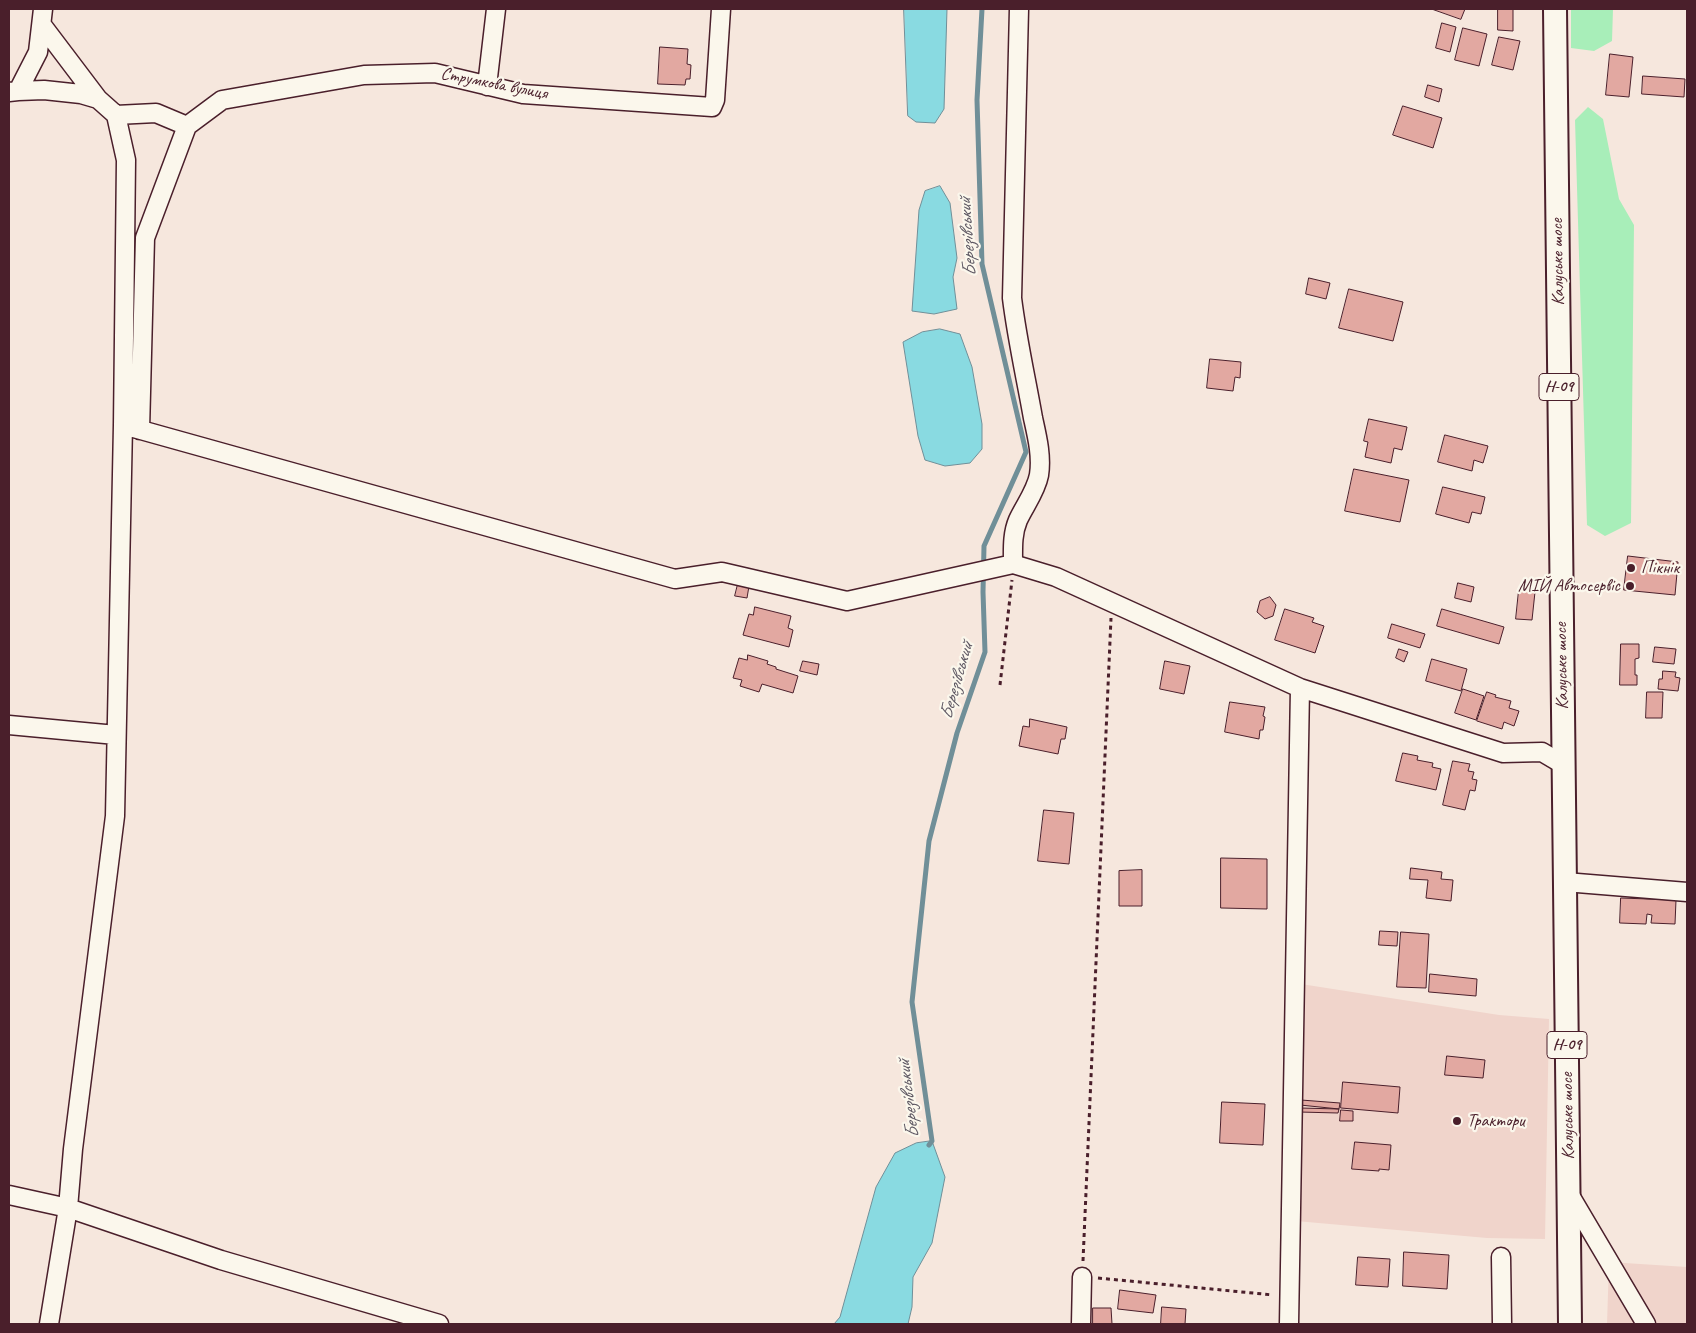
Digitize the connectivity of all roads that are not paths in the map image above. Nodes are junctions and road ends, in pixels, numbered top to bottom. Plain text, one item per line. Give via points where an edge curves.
1 (496, 9) edge
2 (721, 9) edge
3 (1019, 9) edge
4 (1555, 9) edge
5 (42, 17) edge
6 (487, 86) junction
7 (13, 91) edge
8 (98, 99) junction
9 (116, 115) junction
10 (187, 126) junction
11 (123, 425) junction
12 (140, 430) junction
13 (1013, 564) junction
14 (1300, 688) junction
15 (9, 725) edge
16 (116, 735) junction
17 (1564, 766) junction
18 (1565, 882) junction
19 (1687, 892) edge
20 (1568, 1192) junction
21 (9, 1195) edge
22 (68, 1208) junction
23 (1501, 1256) dead end
24 (1082, 1277) road end
25 (49, 1324) edge
26 (439, 1324) edge
27 (1081, 1324) edge
28 (1289, 1324) edge
29 (1502, 1324) edge
30 (1570, 1324) edge
31 (1646, 1324) edge

1 - 6 street
2 - 6 street, Струмкова вулиця via 712,107 522,94
3 - 13 street via 1012,298 1039,451 1039,475 1018,521 1013,539
4 - 17 main road, Калуське шосе / Н-09
5 - 7 street via 38,52
5 - 8 street
6 - 10 street, Струмкова вулиця via 435,73 364,75 222,100
7 - 8 street via 44,90
8 - 9 street
9 - 10 street via 156,114
9 - 11 street via 126,160
10 - 12 street via 145,238
11 - 12 street
11 - 16 street
12 - 13 street via 675,579 722,572 847,601
13 - 14 street via 1056,578
14 - 17 street via 1503,754 1542,752
14 - 28 street
15 - 16 street
16 - 22 street via 115,816
17 - 18 main road, Калуське шосе / Н-09
18 - 19 street
18 - 20 main road, Калуське шосе / Н-09
20 - 30 main road, Калуське шосе / Н-09
20 - 31 street
21 - 22 street
22 - 25 street
22 - 26 street via 221,1260
23 - 29 street
24 - 27 street

